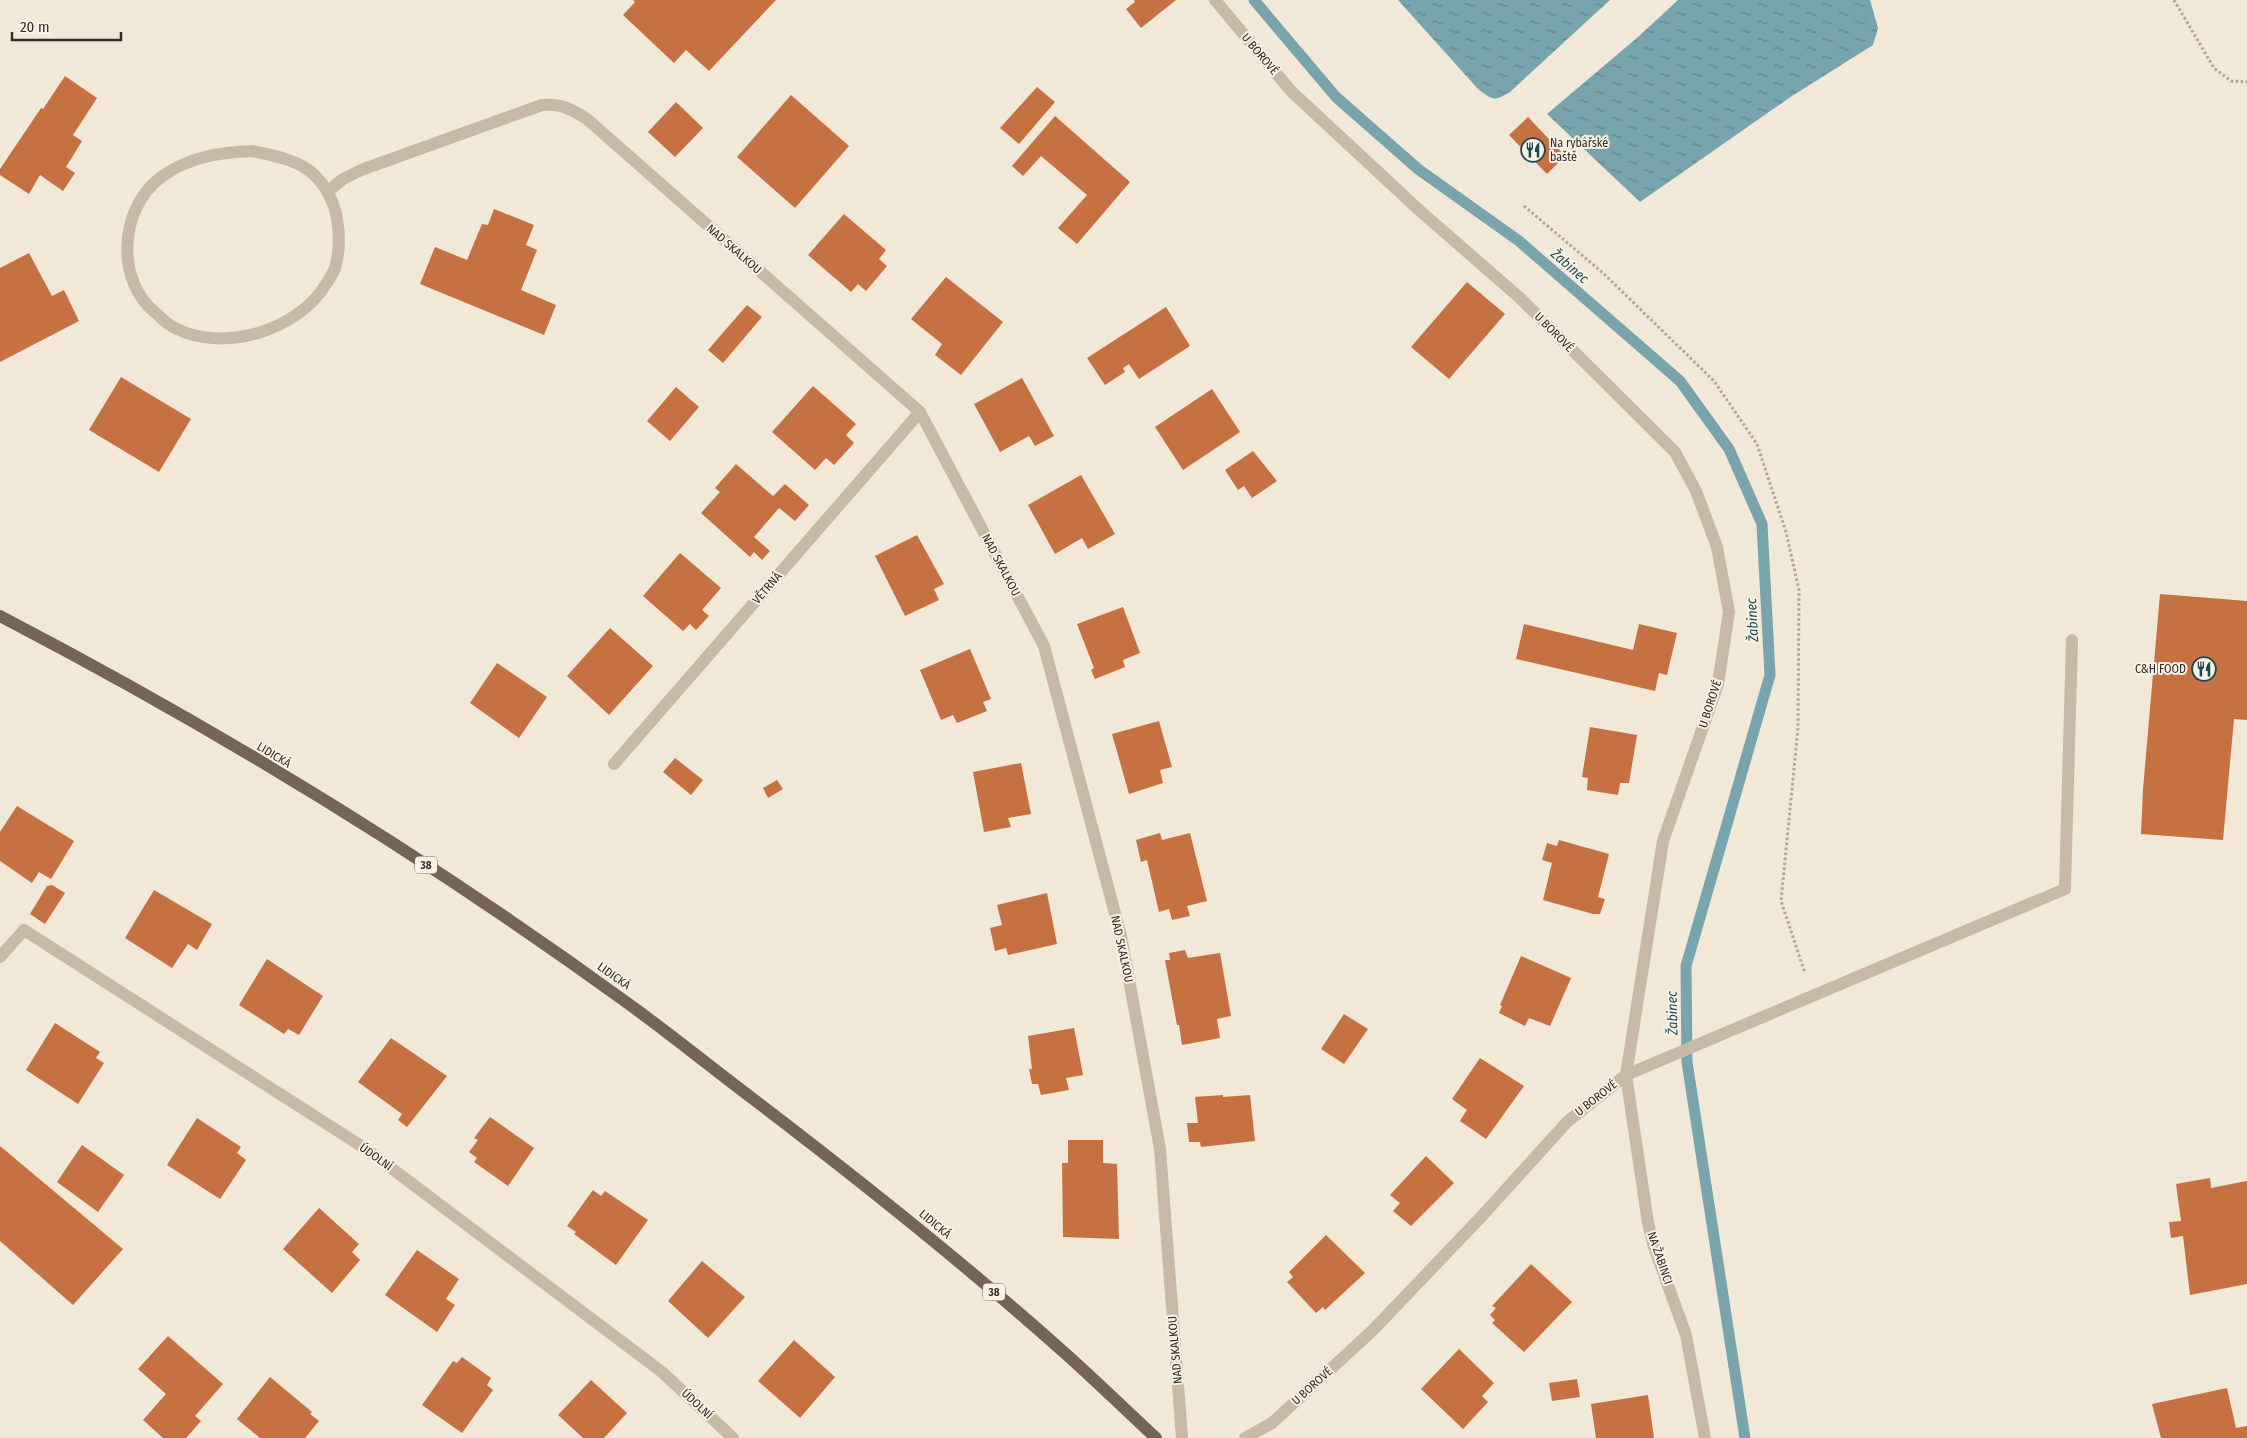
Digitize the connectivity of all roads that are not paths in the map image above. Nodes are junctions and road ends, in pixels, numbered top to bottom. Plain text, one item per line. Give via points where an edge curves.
1 (1215, 0) edge
2 (327, 192) junction
3 (920, 412) junction
4 (0, 616) edge
5 (2072, 640) dead end
6 (614, 764) dead end
7 (0, 957) edge
8 (1626, 1075) junction
9 (733, 1438) edge
10 (1156, 1438) edge
11 (1182, 1438) edge
12 (1245, 1438) edge
13 (1705, 1438) edge

1 - 8 street, U BOROVÉ via 1291,91 1520,298 1675,452 1696,492 1717,547 1730,612 1718,684 1663,841
2 - 2 street via 336,209 340,239 335,270 319,296 295,316 266,331 203,338 174,328 150,309 134,285 127,256 129,228 140,201 159,178 184,164 222,152 253,151 303,167 323,183
2 - 3 street, NAD SKALKOU via 361,170 542,104 571,108
3 - 6 street, VĚTRNÁ
3 - 11 street, NAD SKALKOU via 1044,646 1121,936 1160,1149
4 - 10 main road, LIDICKÁ / 38 via 91,663 293,782 440,873 627,1002 918,1227 1068,1355
5 - 8 street via 2065,889
7 - 9 street, ÚDOLNÍ via 24,930 366,1150 662,1372
8 - 12 street, U BOROVÉ via 1567,1122 1373,1330 1272,1423
8 - 13 street, NA ŽABINCI via 1648,1223 1686,1335

